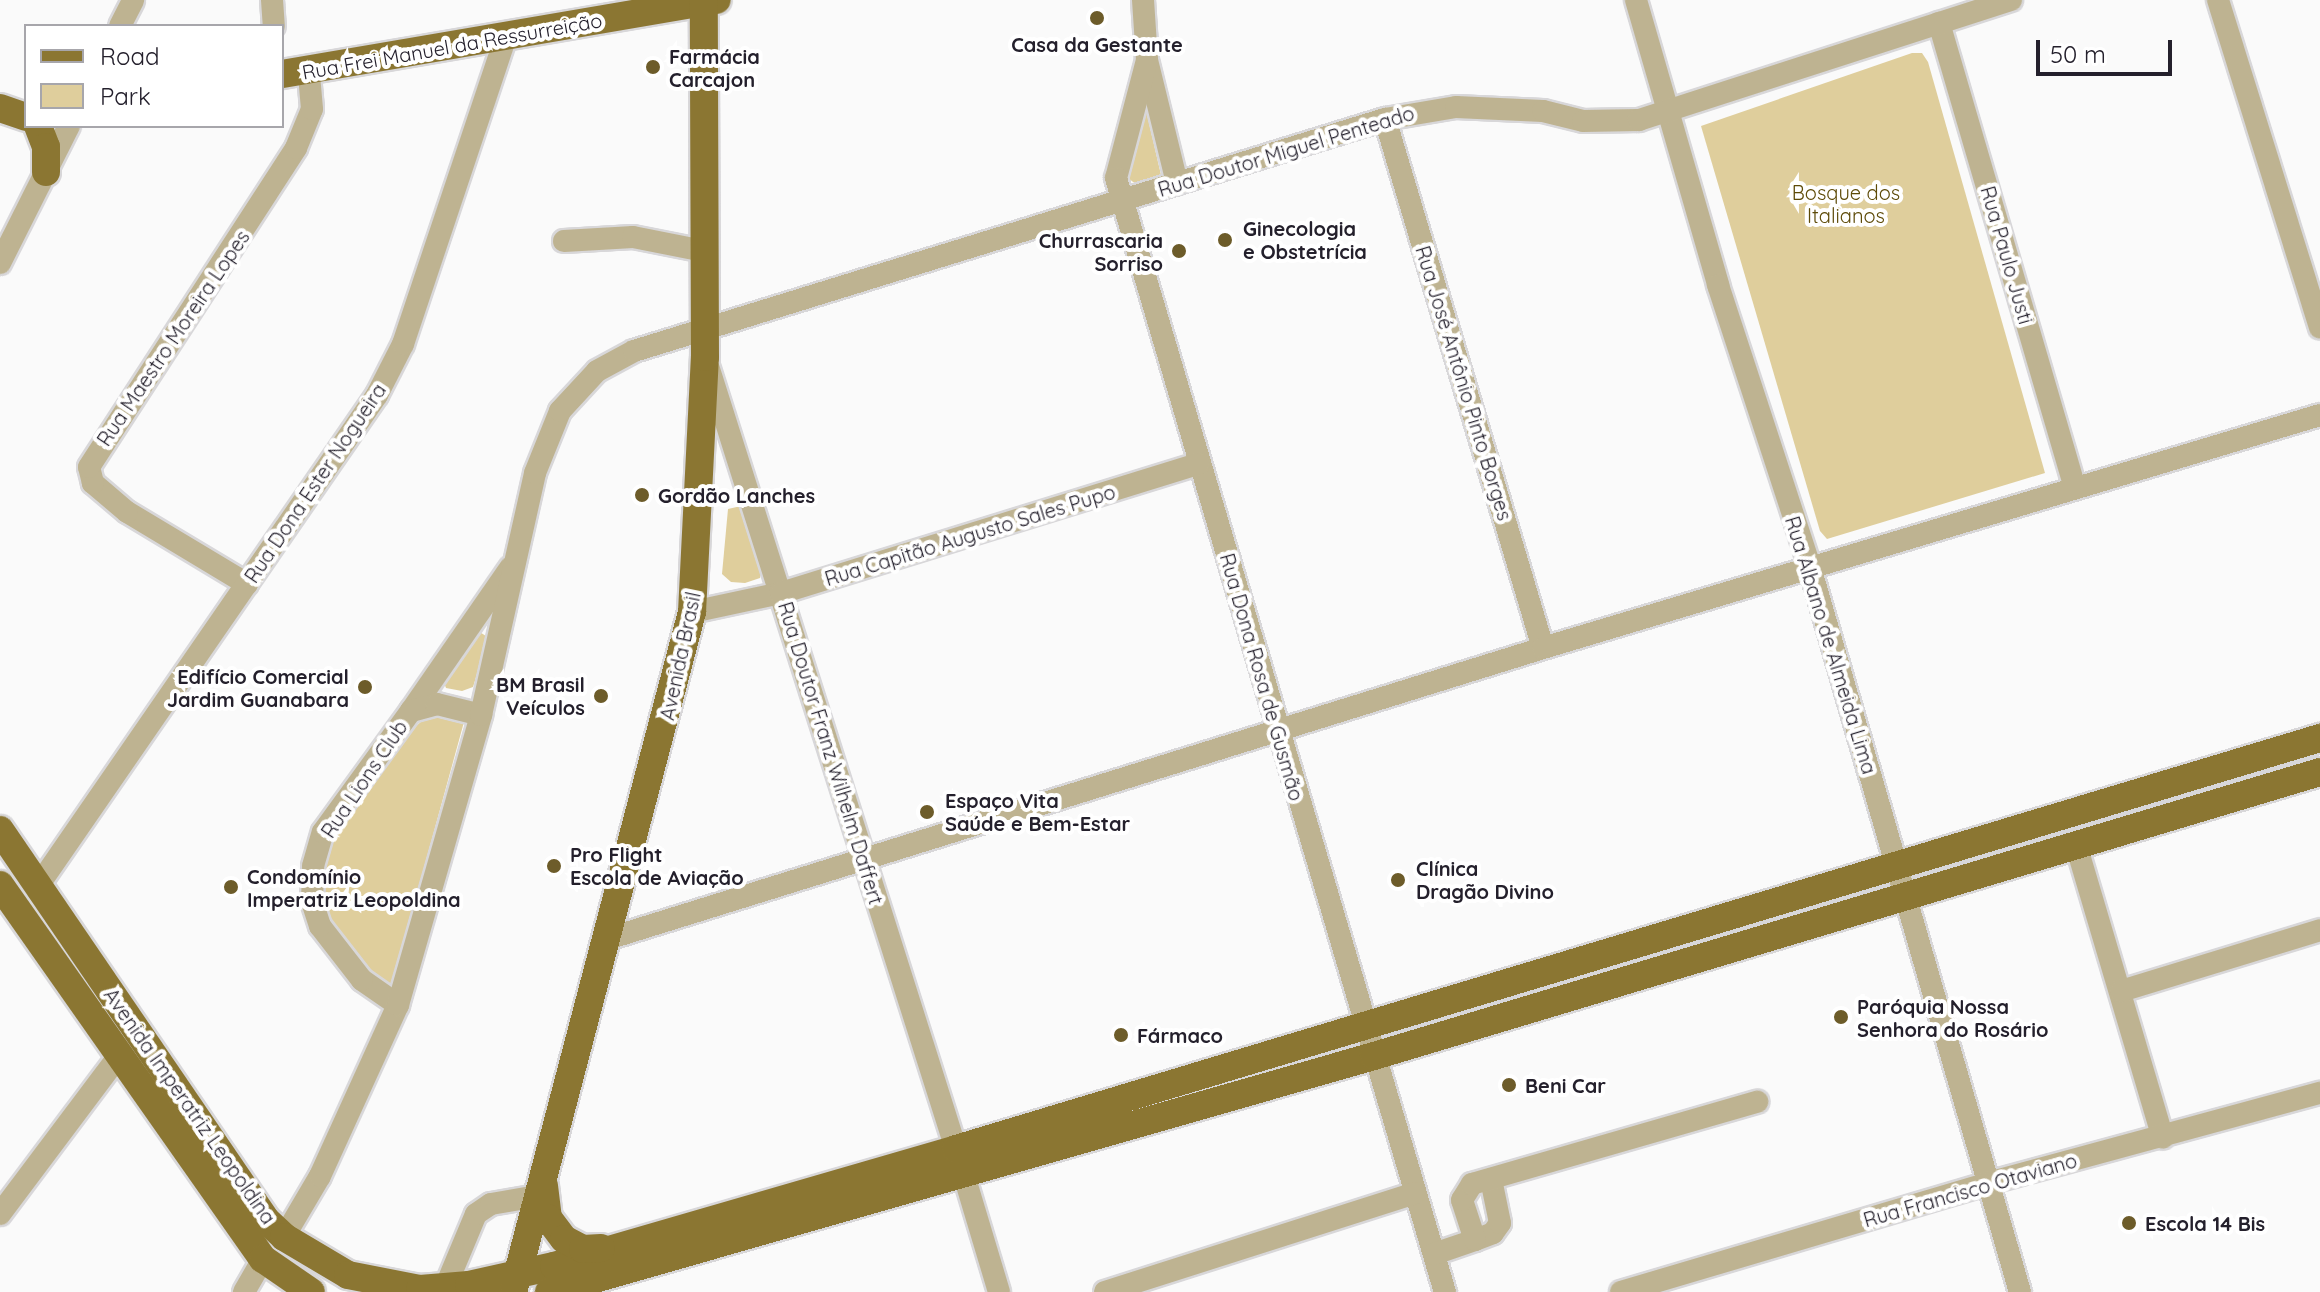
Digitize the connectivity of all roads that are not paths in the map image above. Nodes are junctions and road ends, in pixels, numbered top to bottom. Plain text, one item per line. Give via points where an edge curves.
1 (133, 0) edge
2 (272, 0) edge
3 (1143, 0) edge
4 (1636, 0) edge
5 (2011, 0) edge
6 (2218, 0) edge
7 (708, 1) edge
8 (1939, 23) junction
9 (121, 24) edge
10 (274, 24) edge
11 (506, 37) junction
12 (1147, 60) junction
13 (296, 72) edge
14 (24, 104) edge
15 (0, 107) edge
16 (1669, 113) junction
17 (24, 116) edge
18 (1385, 119) junction
19 (39, 128) edge
20 (68, 128) edge
21 (46, 172) junction
22 (1177, 183) junction
23 (1122, 201) junction
24 (564, 241) dead end
25 (704, 251) junction
26 (0, 263) edge
27 (2320, 328) edge
28 (704, 343) junction
29 (2320, 415) edge
30 (1199, 464) junction
31 (2075, 487) junction
32 (517, 557) junction
33 (1810, 567) junction
34 (247, 584) junction
35 (781, 593) junction
36 (692, 612) junction
37 (1543, 648) junction
38 (411, 711) junction
39 (481, 715) junction
40 (1278, 732) junction
41 (2320, 738) edge
42 (2320, 772) edge
43 (0, 830) edge
44 (2077, 848) junction
45 (862, 858) junction
46 (1895, 866) junction
47 (0, 885) edge
48 (38, 886) junction
49 (1906, 899) junction
50 (2320, 930) edge
51 (604, 940) junction
52 (2121, 991) junction
53 (398, 1005) junction
54 (1365, 1026) junction
55 (120, 1054) junction
56 (1374, 1056) junction
57 (2320, 1093) edge
58 (1757, 1102) dead end
59 (2163, 1138) junction
60 (960, 1161) junction
61 (545, 1167) junction
62 (1491, 1179) junction
63 (1988, 1183) junction
64 (1415, 1193) junction
65 (538, 1196) junction
66 (0, 1214) edge
67 (284, 1237) junction
68 (1475, 1240) junction
69 (614, 1248) junction
70 (1434, 1254) junction
71 (274, 1274) edge
72 (516, 1283) edge
73 (445, 1288) junction
74 (244, 1292) edge
75 (311, 1292) edge
76 (549, 1292) edge
77 (999, 1292) edge
78 (1105, 1292) edge
79 (1445, 1292) edge
80 (1621, 1292) edge
81 (2020, 1292) edge

1 - 9 street
2 - 10 street
3 - 12 street, Rua Dona Rosa de Gusmão
4 - 16 street, Rua Albano de Almeida Lima
5 - 8 street, Rua Doutor Miguel Penteado
6 - 27 street
7 - 11 main road, Rua Frei Manuel da Ressurreição
7 - 25 main road, Avenida Brasil
8 - 16 street, Rua Doutor Miguel Penteado
8 - 31 street, Rua Paulo Justi
11 - 13 main road, Rua Frei Manuel da Ressurreição
11 - 34 street, Rua Dona Ester Nogueira via 403,344 377,395
12 - 22 street, Rua Dona Rosa de Gusmão
12 - 23 street, Rua Dona Rosa de Gusmão via 1118,156
13 - 34 street, Rua Maestro Moreira Lopes via 312,109 296,148 89,467 93,483 127,512
14 - 15 main road
15 - 17 main road
16 - 18 street, Rua Doutor Miguel Penteado via 1608,122 1543,111 1456,107
16 - 33 street, Rua Albano de Almeida Lima via 1718,285
18 - 22 street, Rua Doutor Miguel Penteado
18 - 37 street, Rua José Antônio Pinto Borges
19 - 21 main road via 46,147
20 - 21 street
21 - 26 street
22 - 23 street, Rua Doutor Miguel Penteado
23 - 28 street, Rua Doutor Miguel Penteado
23 - 30 street, Rua Dona Rosa de Gusmão
24 - 25 street via 633,237
25 - 28 main road, Avenida Brasil
28 - 32 street, Rua Lions Club via 634,351 597,371 576,391 546,438
28 - 35 street, Rua Doutor Franz Wilhelm Daffert
28 - 36 main road, Avenida Brasil
29 - 31 street
30 - 35 street, Rua Capitão Augusto Sales Pupo
30 - 40 street, Rua Dona Rosa de Gusmão
31 - 33 street
32 - 38 street, Rua Lions Club
32 - 39 street, Rua Lions Club
33 - 37 street
33 - 46 street, Rua Albano de Almeida Lima
34 - 48 street, Rua Dona Ester Nogueira
35 - 36 street, Rua Capitão Augusto Sales Pupo
35 - 45 street, Rua Doutor Franz Wilhelm Daffert
36 - 51 main road, Avenida Brasil
37 - 40 street
38 - 39 street, Rua Lions Club via 437,704
38 - 53 street, Rua Lions Club via 323,832 313,866 312,901 320,926 362,980
39 - 53 street, Rua Lions Club
40 - 45 street
40 - 54 street, Rua Dona Rosa de Gusmão
41 - 46 main road
42 - 44 main road
43 - 48 main road, Avenida Imperatriz Leopoldina
44 - 49 main road
44 - 52 street
45 - 51 street
45 - 60 street, Rua Doutor Franz Wilhelm Daffert
46 - 49 street, Rua Albano de Almeida Lima
46 - 54 main road
47 - 55 main road, Avenida Imperatriz Leopoldina
48 - 67 main road, Avenida Imperatriz Leopoldina via 253,1202
49 - 56 main road
49 - 63 street, Rua Albano de Almeida Lima
50 - 52 street
51 - 61 main road, Avenida Brasil
52 - 59 street
53 - 67 street, Rua Lions Club via 320,1176
54 - 56 street, Rua Dona Rosa de Gusmão
54 - 60 main road
55 - 66 street
55 - 71 main road, Avenida Imperatriz Leopoldina
56 - 60 main road
56 - 64 street, Rua Dona Rosa de Gusmão
57 - 59 street, Rua Francisco Otaviano
58 - 62 street
59 - 63 street, Rua Francisco Otaviano
60 - 69 main road, Avenida Imperatriz Leopoldina
60 - 76 main road
60 - 77 street, Rua Doutor Franz Wilhelm Daffert
61 - 65 main road, Avenida Brasil
61 - 69 main road via 544,1203 564,1239 583,1249
62 - 68 street via 1500,1223 1493,1233
62 - 68 street via 1463,1192
63 - 80 street, Rua Francisco Otaviano
63 - 81 street, Rua Albano de Almeida Lima
64 - 70 street, Rua Dona Rosa de Gusmão
64 - 78 street
65 - 72 main road, Avenida Brasil
65 - 73 street via 491,1204 476,1214
67 - 73 main road, Avenida Imperatriz Leopoldina via 348,1275 382,1285
68 - 70 street
69 - 72 main road, Avenida Imperatriz Leopoldina
70 - 79 street, Rua Dona Rosa de Gusmão
71 - 74 street
71 - 75 main road, Avenida Imperatriz Leopoldina
72 - 73 main road, Avenida Imperatriz Leopoldina

